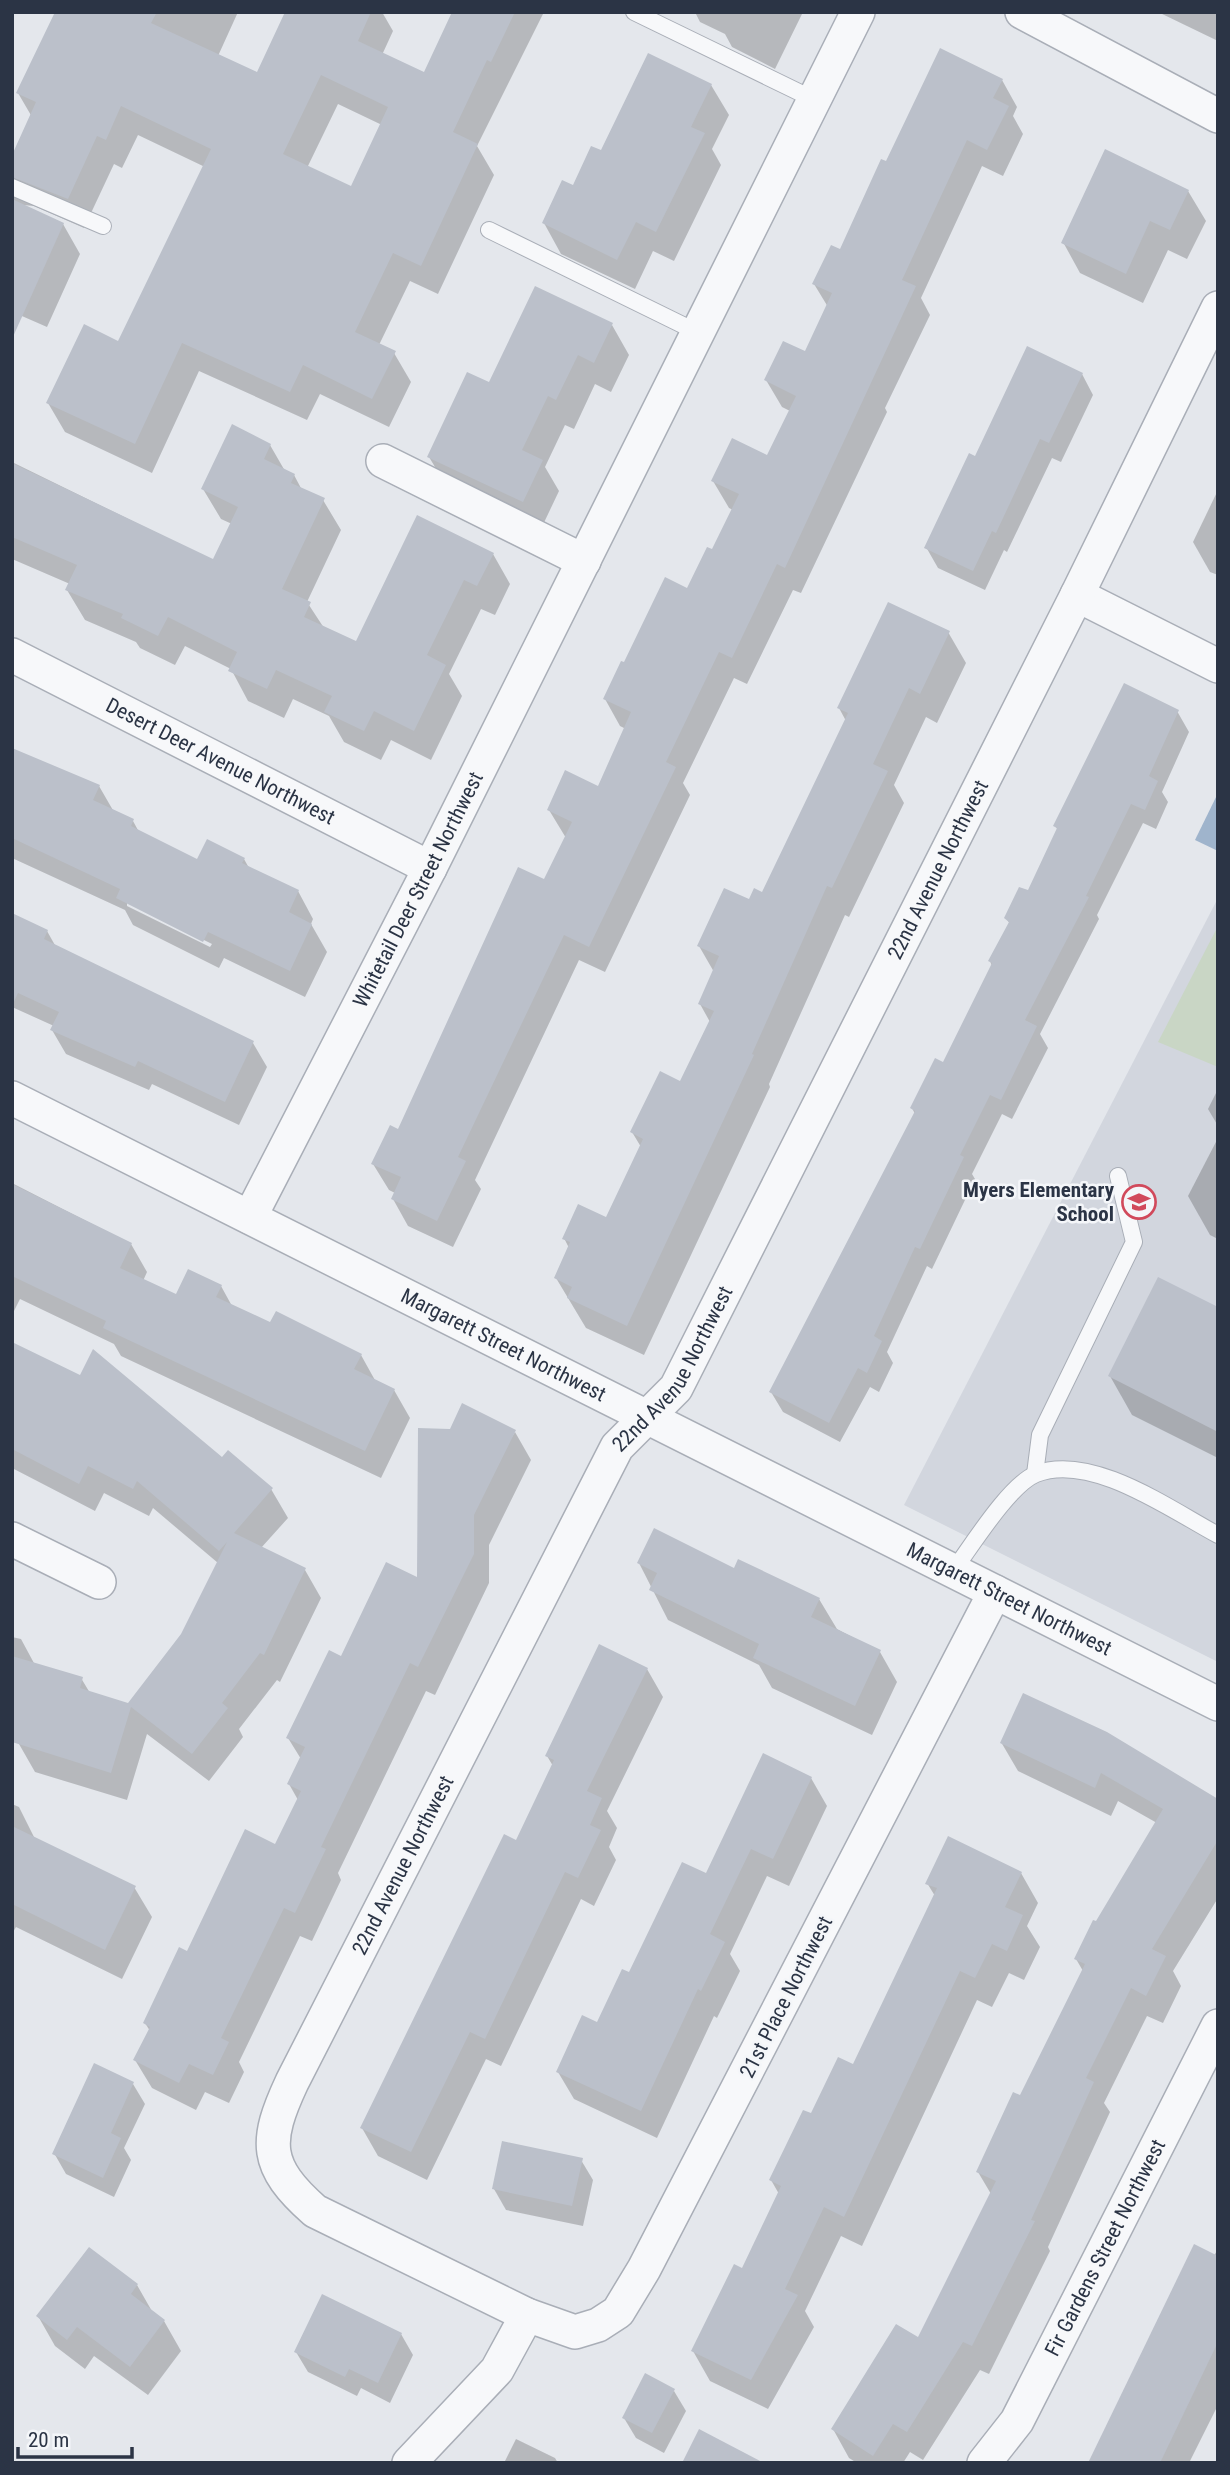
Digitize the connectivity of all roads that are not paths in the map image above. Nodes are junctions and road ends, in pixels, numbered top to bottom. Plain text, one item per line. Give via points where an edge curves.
1 (635, 12) edge
2 (858, 12) edge
3 (1022, 12) edge
4 (815, 100) junction
5 (1218, 116) edge
6 (12, 187) edge
7 (103, 226) dead end
8 (489, 230) dead end
9 (1218, 307) edge
10 (699, 333) junction
11 (383, 461) dead end
12 (584, 561) junction
13 (1077, 595) junction
14 (12, 655) edge
15 (1218, 666) edge
16 (430, 868) junction
17 (12, 1098) edge
18 (1118, 1176) dead end
19 (250, 1217) junction
20 (648, 1417) junction
21 (1035, 1474) junction
22 (1218, 1535) edge
23 (12, 1539) edge
24 (953, 1571) junction
25 (99, 1581) dead end
26 (995, 1592) junction
27 (1218, 1704) edge
28 (1218, 2026) edge
29 (527, 2315) junction
30 (409, 2463) edge
31 (984, 2463) edge

1 - 4 lane
2 - 4 street, Whitetail Deer Street Northwest
3 - 5 street
4 - 10 street, Whitetail Deer Street Northwest
6 - 7 lane
8 - 10 lane
9 - 13 street, 22nd Avenue Northwest
10 - 12 street, Whitetail Deer Street Northwest
11 - 12 street
12 - 16 street, Whitetail Deer Street Northwest
13 - 15 street
13 - 20 street, 22nd Avenue Northwest via 676,1388
14 - 16 street, Desert Deer Avenue Northwest
16 - 19 street, Whitetail Deer Street Northwest
17 - 19 street, Margarett Street Northwest
18 - 21 lane via 1134,1242 1040,1435
19 - 20 street, Margarett Street Northwest
20 - 24 street, Margarett Street Northwest
20 - 29 street, 22nd Avenue Northwest via 617,1447 275,2118 272,2146 279,2169 290,2189 315,2211
21 - 22 lane via 1070,1469 1100,1474
21 - 24 lane via 1008,1497
23 - 25 street
24 - 26 street, Margarett Street Northwest
26 - 27 street, Margarett Street Northwest
26 - 29 street, 21st Place Northwest via 645,2269 618,2312 575,2332
28 - 31 street, Fir Gardens Street Northwest via 1017,2421
29 - 30 street via 497,2370

